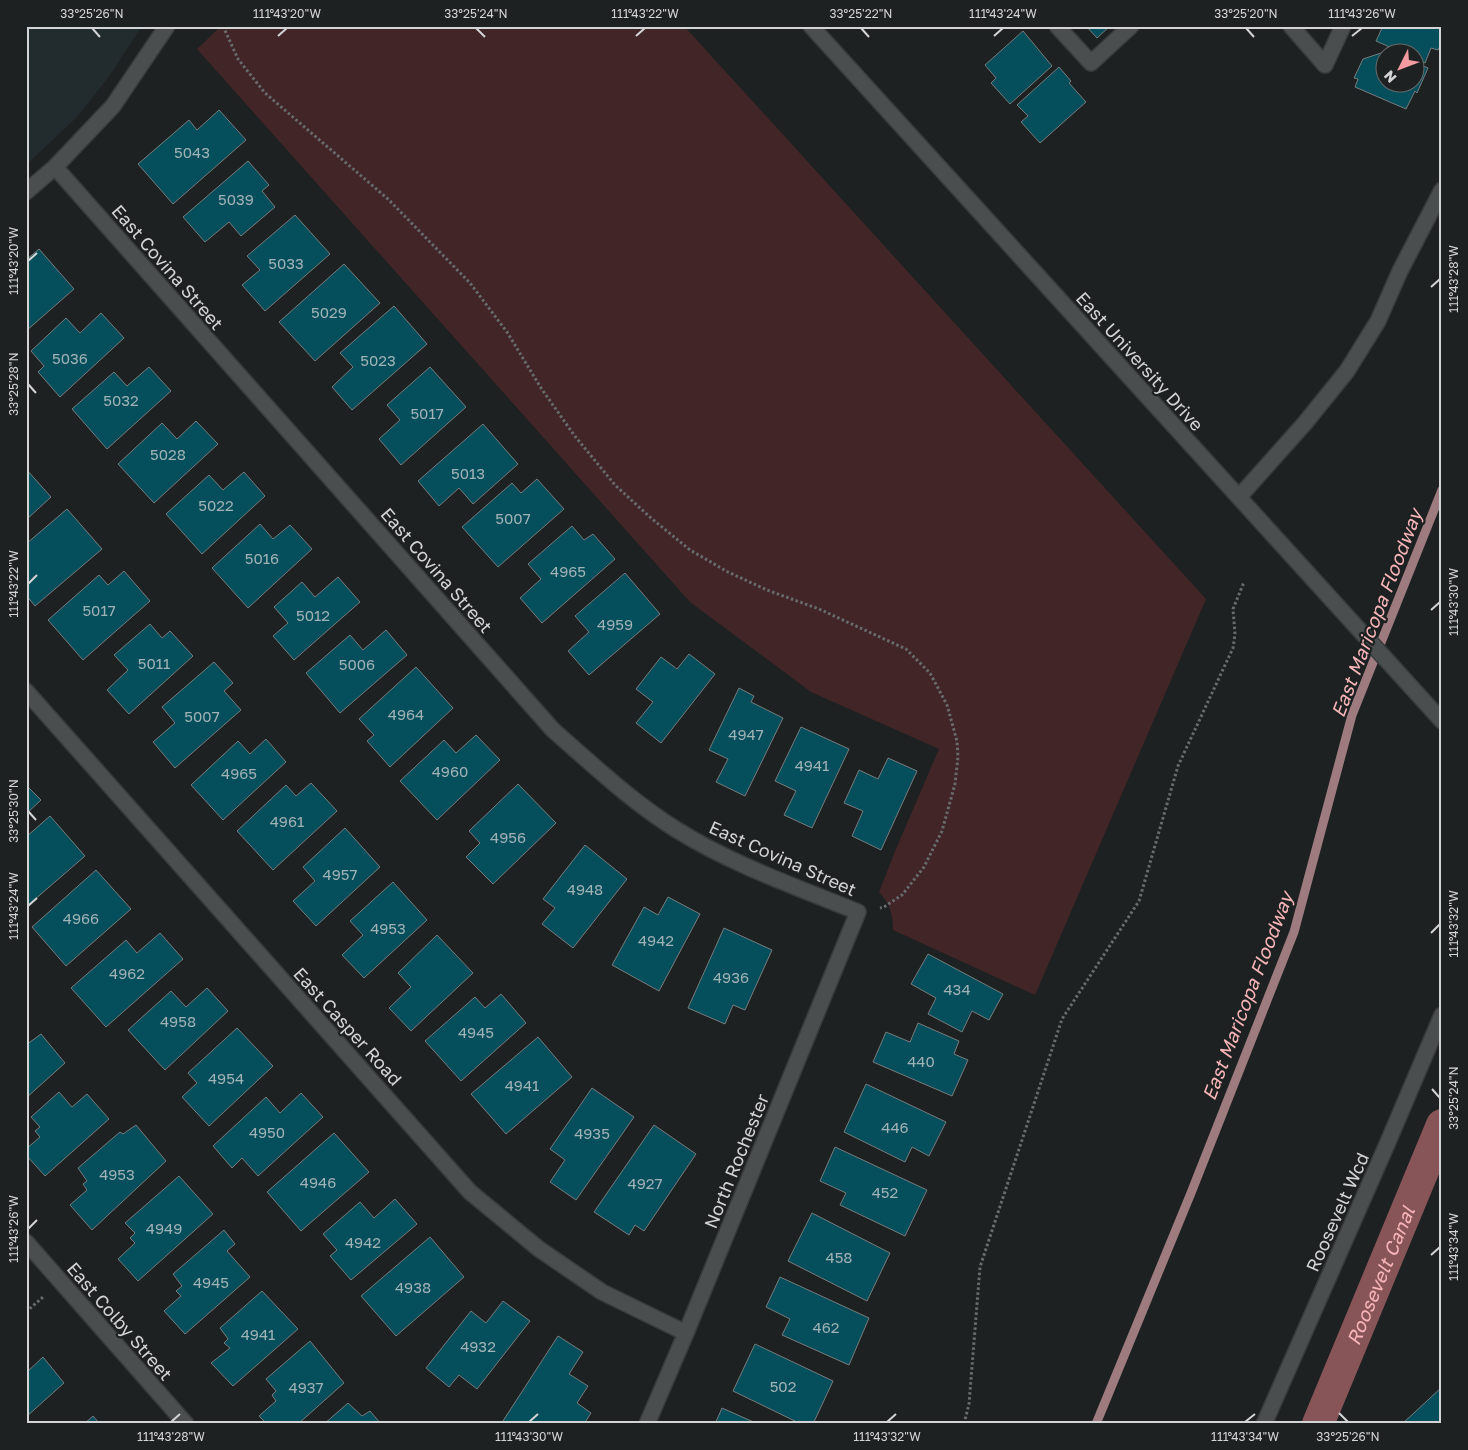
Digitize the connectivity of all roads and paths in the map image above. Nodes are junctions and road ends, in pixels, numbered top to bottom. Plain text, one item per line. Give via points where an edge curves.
1 (167, 26) edge
2 (223, 26) edge
3 (811, 26) edge
4 (1057, 26) edge
5 (1131, 26) edge
6 (1291, 26) edge
7 (1343, 26) edge
8 (55, 167) junction
9 (1442, 190) edge
10 (26, 192) edge
11 (1239, 497) junction
12 (1244, 582) dead end
13 (26, 691) edge
14 (1442, 721) edge
15 (858, 912) junction
16 (1442, 1015) edge
17 (26, 1242) edge
18 (686, 1333) junction
19 (186, 1424) edge
20 (647, 1424) edge
21 (964, 1424) edge
22 (1264, 1424) edge

1 - 8 street via 113,106
2 - 15 path via 238,59 266,93 388,199 470,283 507,332 574,435 615,485 690,550 767,590 906,648 930,673 946,705 957,741 955,784 942,831 924,866 902,895 884,907
3 - 11 street, East University Drive
4 - 5 street via 1091,63
6 - 7 street via 1325,65
8 - 10 street
8 - 15 street, East Covina Street via 553,730 618,788 678,831 744,866
9 - 11 street via 1378,321 1348,371
11 - 14 street, East University Drive
12 - 21 path via 1232,609 1233,648 1178,766 1139,901 1062,1019 1044,1071 980,1267 969,1404
13 - 18 street, East Casper Road via 470,1192 539,1249 602,1292
15 - 18 street, North Rochester
16 - 22 street, Roosevelt Wcd
17 - 19 street, East Colby Street
18 - 20 street, North Rochester

